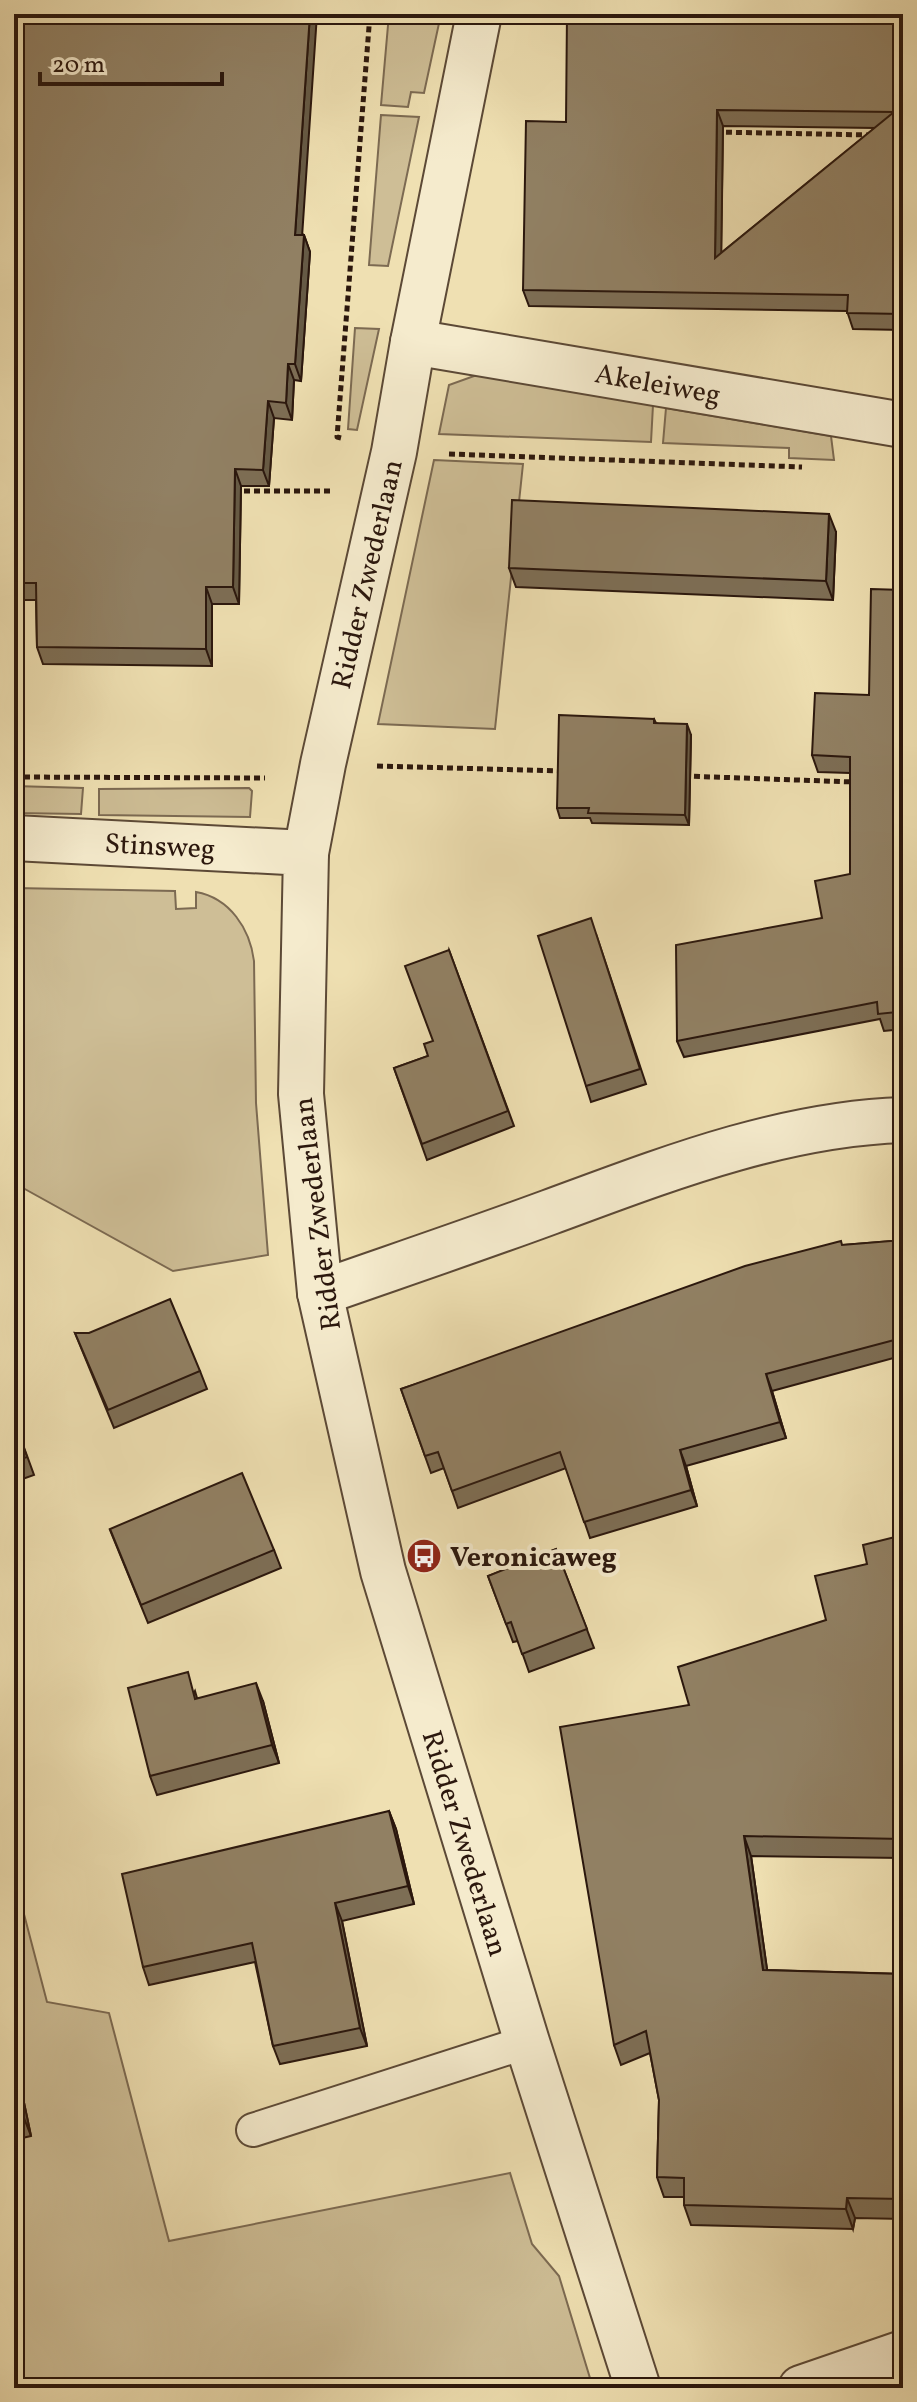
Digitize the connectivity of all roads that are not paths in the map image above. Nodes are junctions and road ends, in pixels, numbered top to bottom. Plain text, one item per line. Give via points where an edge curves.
1 (479, 14) edge
2 (413, 342) junction
3 (903, 425) edge
4 (14, 838) edge
5 (306, 853) junction
6 (903, 1120) edge
7 (320, 1293) junction
8 (527, 2042) junction
9 (253, 2130) dead end
10 (903, 2353) edge
11 (638, 2388) edge
12 (801, 2388) edge

1 - 2 street, Ridder Zwederlaan
2 - 3 street, Akeleiweg
2 - 5 street, Ridder Zwederlaan
4 - 5 street, Stinsweg
5 - 7 street, Ridder Zwederlaan via 301,1094
6 - 7 street via 856,1121 769,1138
7 - 8 street, Ridder Zwederlaan via 383,1571
8 - 9 lane
8 - 11 street, Ridder Zwederlaan
10 - 12 street

